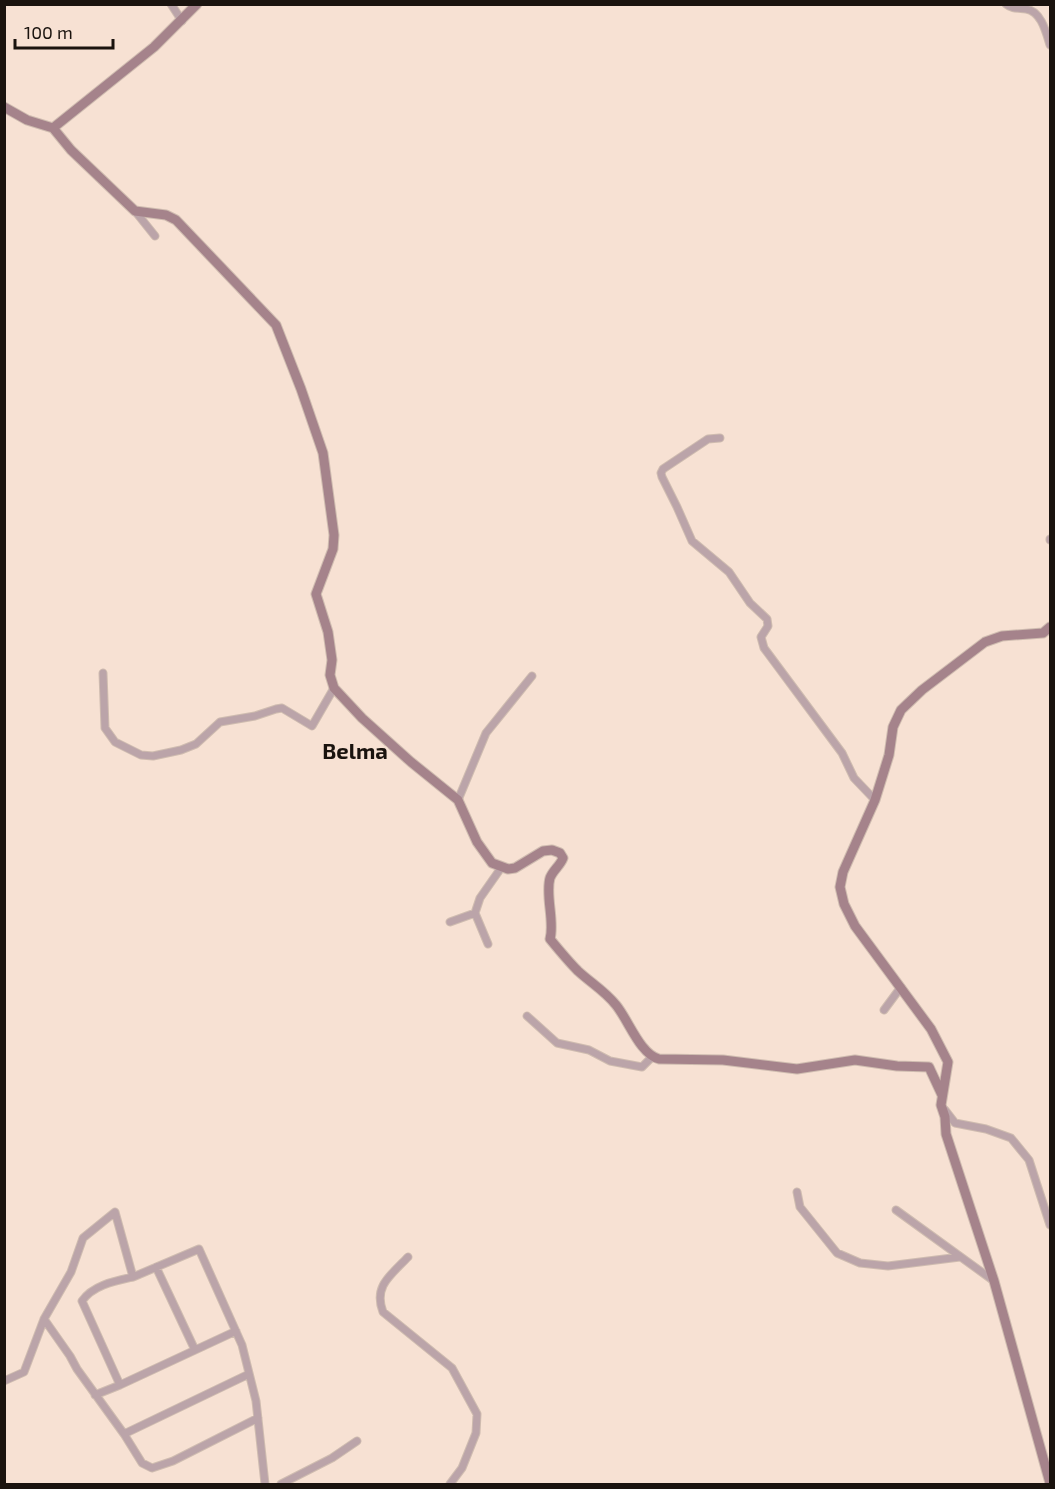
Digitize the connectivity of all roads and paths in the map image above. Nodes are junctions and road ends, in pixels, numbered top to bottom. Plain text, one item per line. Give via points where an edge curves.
1 (171, 4) edge
2 (197, 4) edge
3 (1006, 4) edge
4 (182, 21) junction
5 (1050, 45) edge
6 (4, 107) edge
7 (53, 128) junction
8 (135, 212) junction
9 (155, 236) dead end
10 (720, 438) dead end
11 (1050, 629) edge
12 (103, 673) dead end
13 (532, 676) dead end
14 (334, 688) junction
15 (458, 800) junction
16 (875, 800) junction
17 (501, 868) junction
18 (475, 913) junction
19 (450, 922) dead end
20 (488, 944) dead end
21 (901, 987) junction
22 (884, 1010) dead end
23 (527, 1016) dead end
24 (652, 1057) junction
25 (942, 1100) junction
26 (796, 1192) dead end
27 (896, 1210) dead end
28 (1050, 1225) edge
29 (408, 1257) dead end
30 (960, 1257) junction
31 (156, 1267) junction
32 (133, 1277) junction
33 (994, 1281) junction
34 (44, 1319) junction
35 (236, 1330) junction
36 (195, 1350) junction
37 (249, 1374) junction
38 (4, 1381) edge
39 (120, 1385) junction
40 (95, 1395) junction
41 (258, 1418) junction
42 (124, 1434) junction
43 (357, 1441) dead end
44 (1050, 1483) edge
45 (265, 1485) edge
46 (281, 1485) edge
47 (450, 1485) edge

1 - 4 street
2 - 4 street
3 - 5 street via 1036,13
4 - 7 street
6 - 7 street
7 - 8 street
8 - 9 street
8 - 14 street via 166,214 177,220 276,325 322,453 334,535 333,549 316,594 328,632
10 - 16 street via 702,442 663,469 662,477 692,541 729,572 750,603 767,619 769,623 761,637 764,648 836,745 854,778
11 - 16 street via 985,642 901,710
12 - 14 street via 105,728 123,747 153,756 196,744 220,722 276,709 282,708 312,726
13 - 15 street via 486,733
14 - 15 street via 378,733
15 - 17 street via 477,842 492,863
16 - 21 street via 840,887 855,926
17 - 18 street via 480,898
17 - 24 street via 515,868 543,851 560,853 561,863 550,878 550,939 617,1006
18 - 19 street
18 - 20 street
21 - 22 street
21 - 25 street via 931,1029 948,1062
23 - 24 street via 557,1043 642,1067
24 - 25 street via 797,1069 855,1060 929,1067
25 - 28 street via 955,1123 1011,1138 1029,1160
25 - 33 street via 946,1134
26 - 30 street via 800,1207 837,1253 860,1263 888,1266
27 - 30 street
29 - 47 street via 382,1284 379,1302 383,1312 452,1368 477,1414 476,1433 462,1468
30 - 33 street
31 - 32 street
31 - 35 street via 200,1249
31 - 36 street
32 - 34 street via 115,1212 83,1238 71,1272
32 - 39 street via 111,1282 87,1294 82,1301
33 - 44 street
34 - 38 street via 24,1372
34 - 40 street
35 - 36 street
35 - 37 street
36 - 39 street
37 - 41 street
37 - 42 street
39 - 40 street
40 - 42 street
41 - 42 street via 152,1468 142,1463
41 - 45 street
43 - 46 street

